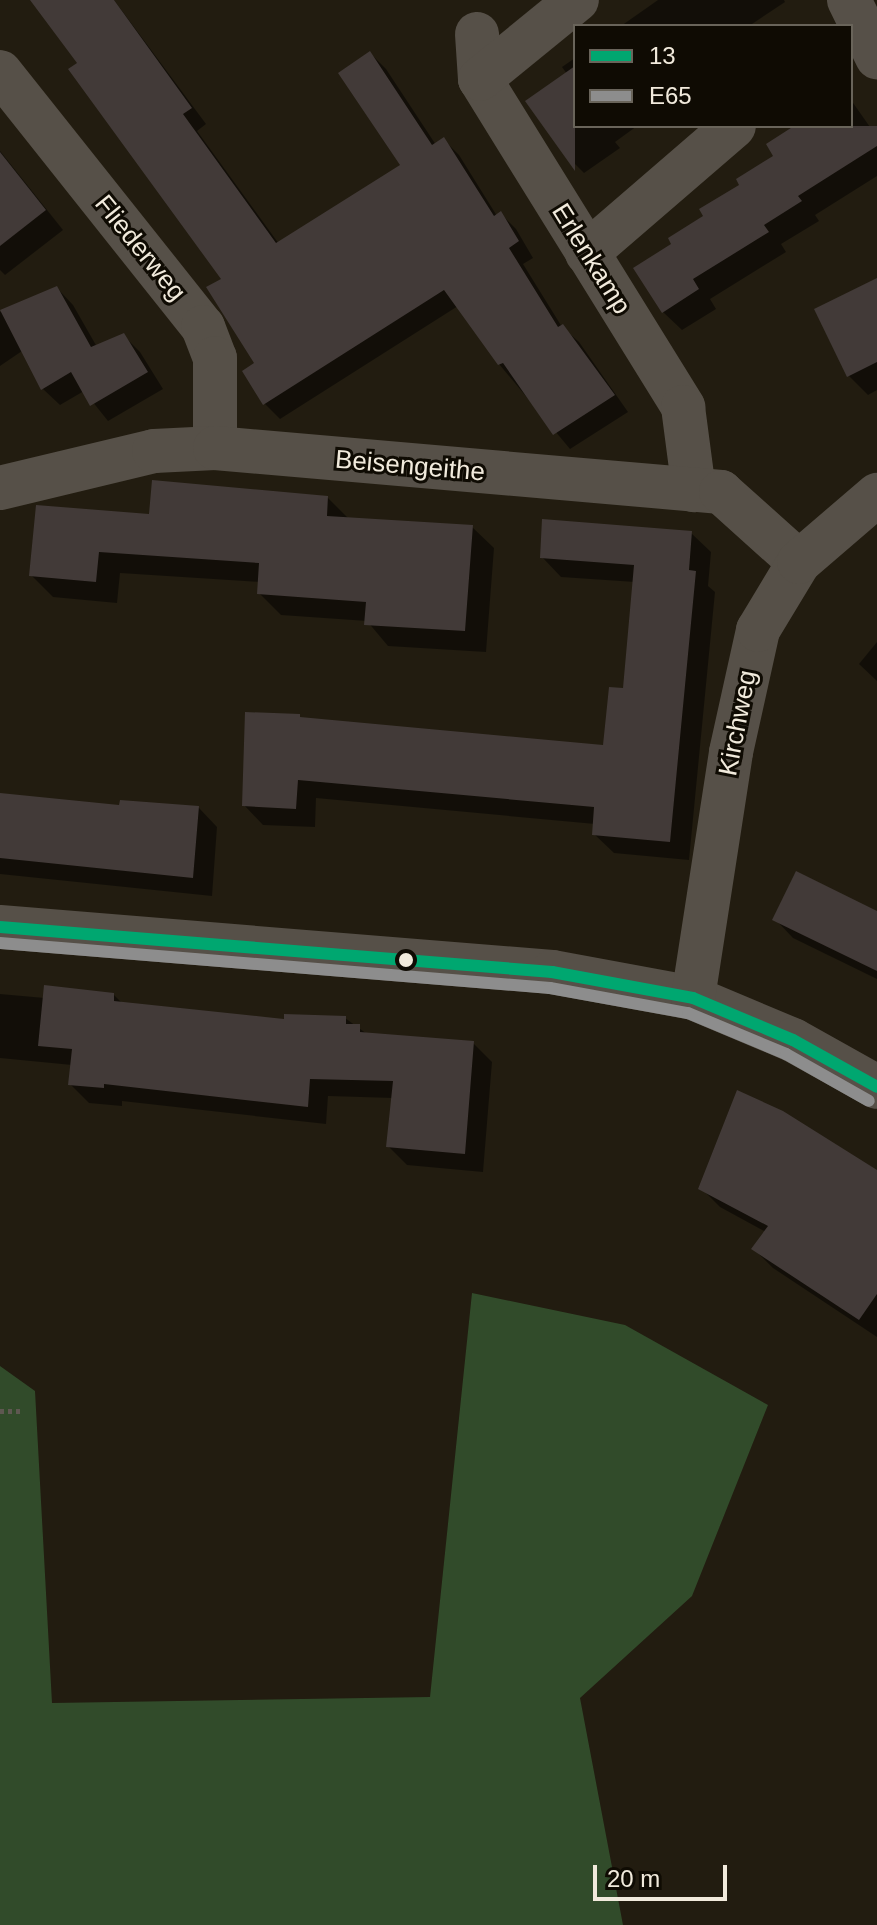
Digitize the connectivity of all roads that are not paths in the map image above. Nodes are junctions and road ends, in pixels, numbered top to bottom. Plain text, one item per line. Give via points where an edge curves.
1 (577, 0) edge
2 (849, 0) edge
3 (477, 34) dead end
4 (865, 47) edge
5 (0, 72) edge
6 (480, 79) junction
7 (732, 128) edge
8 (587, 253) junction
9 (215, 448) junction
10 (0, 488) edge
11 (694, 490) junction
12 (877, 495) edge
13 (799, 562) junction
14 (0, 927) edge
15 (693, 998) junction
16 (877, 1087) edge

1 - 6 street
2 - 4 street
3 - 6 street, Erlenkamp
5 - 9 street, Fliederweg via 203,327 215,358
6 - 8 street, Erlenkamp
7 - 8 street
8 - 11 street, Erlenkamp via 683,407
9 - 10 street, Beisengeithe via 154,451
9 - 11 street, Beisengeithe
11 - 13 street, Beisengeithe via 721,492
12 - 13 street, Kirchweg
13 - 15 street, Kirchweg via 758,630 731,752
14 - 15 street via 552,972
15 - 16 street via 793,1040

